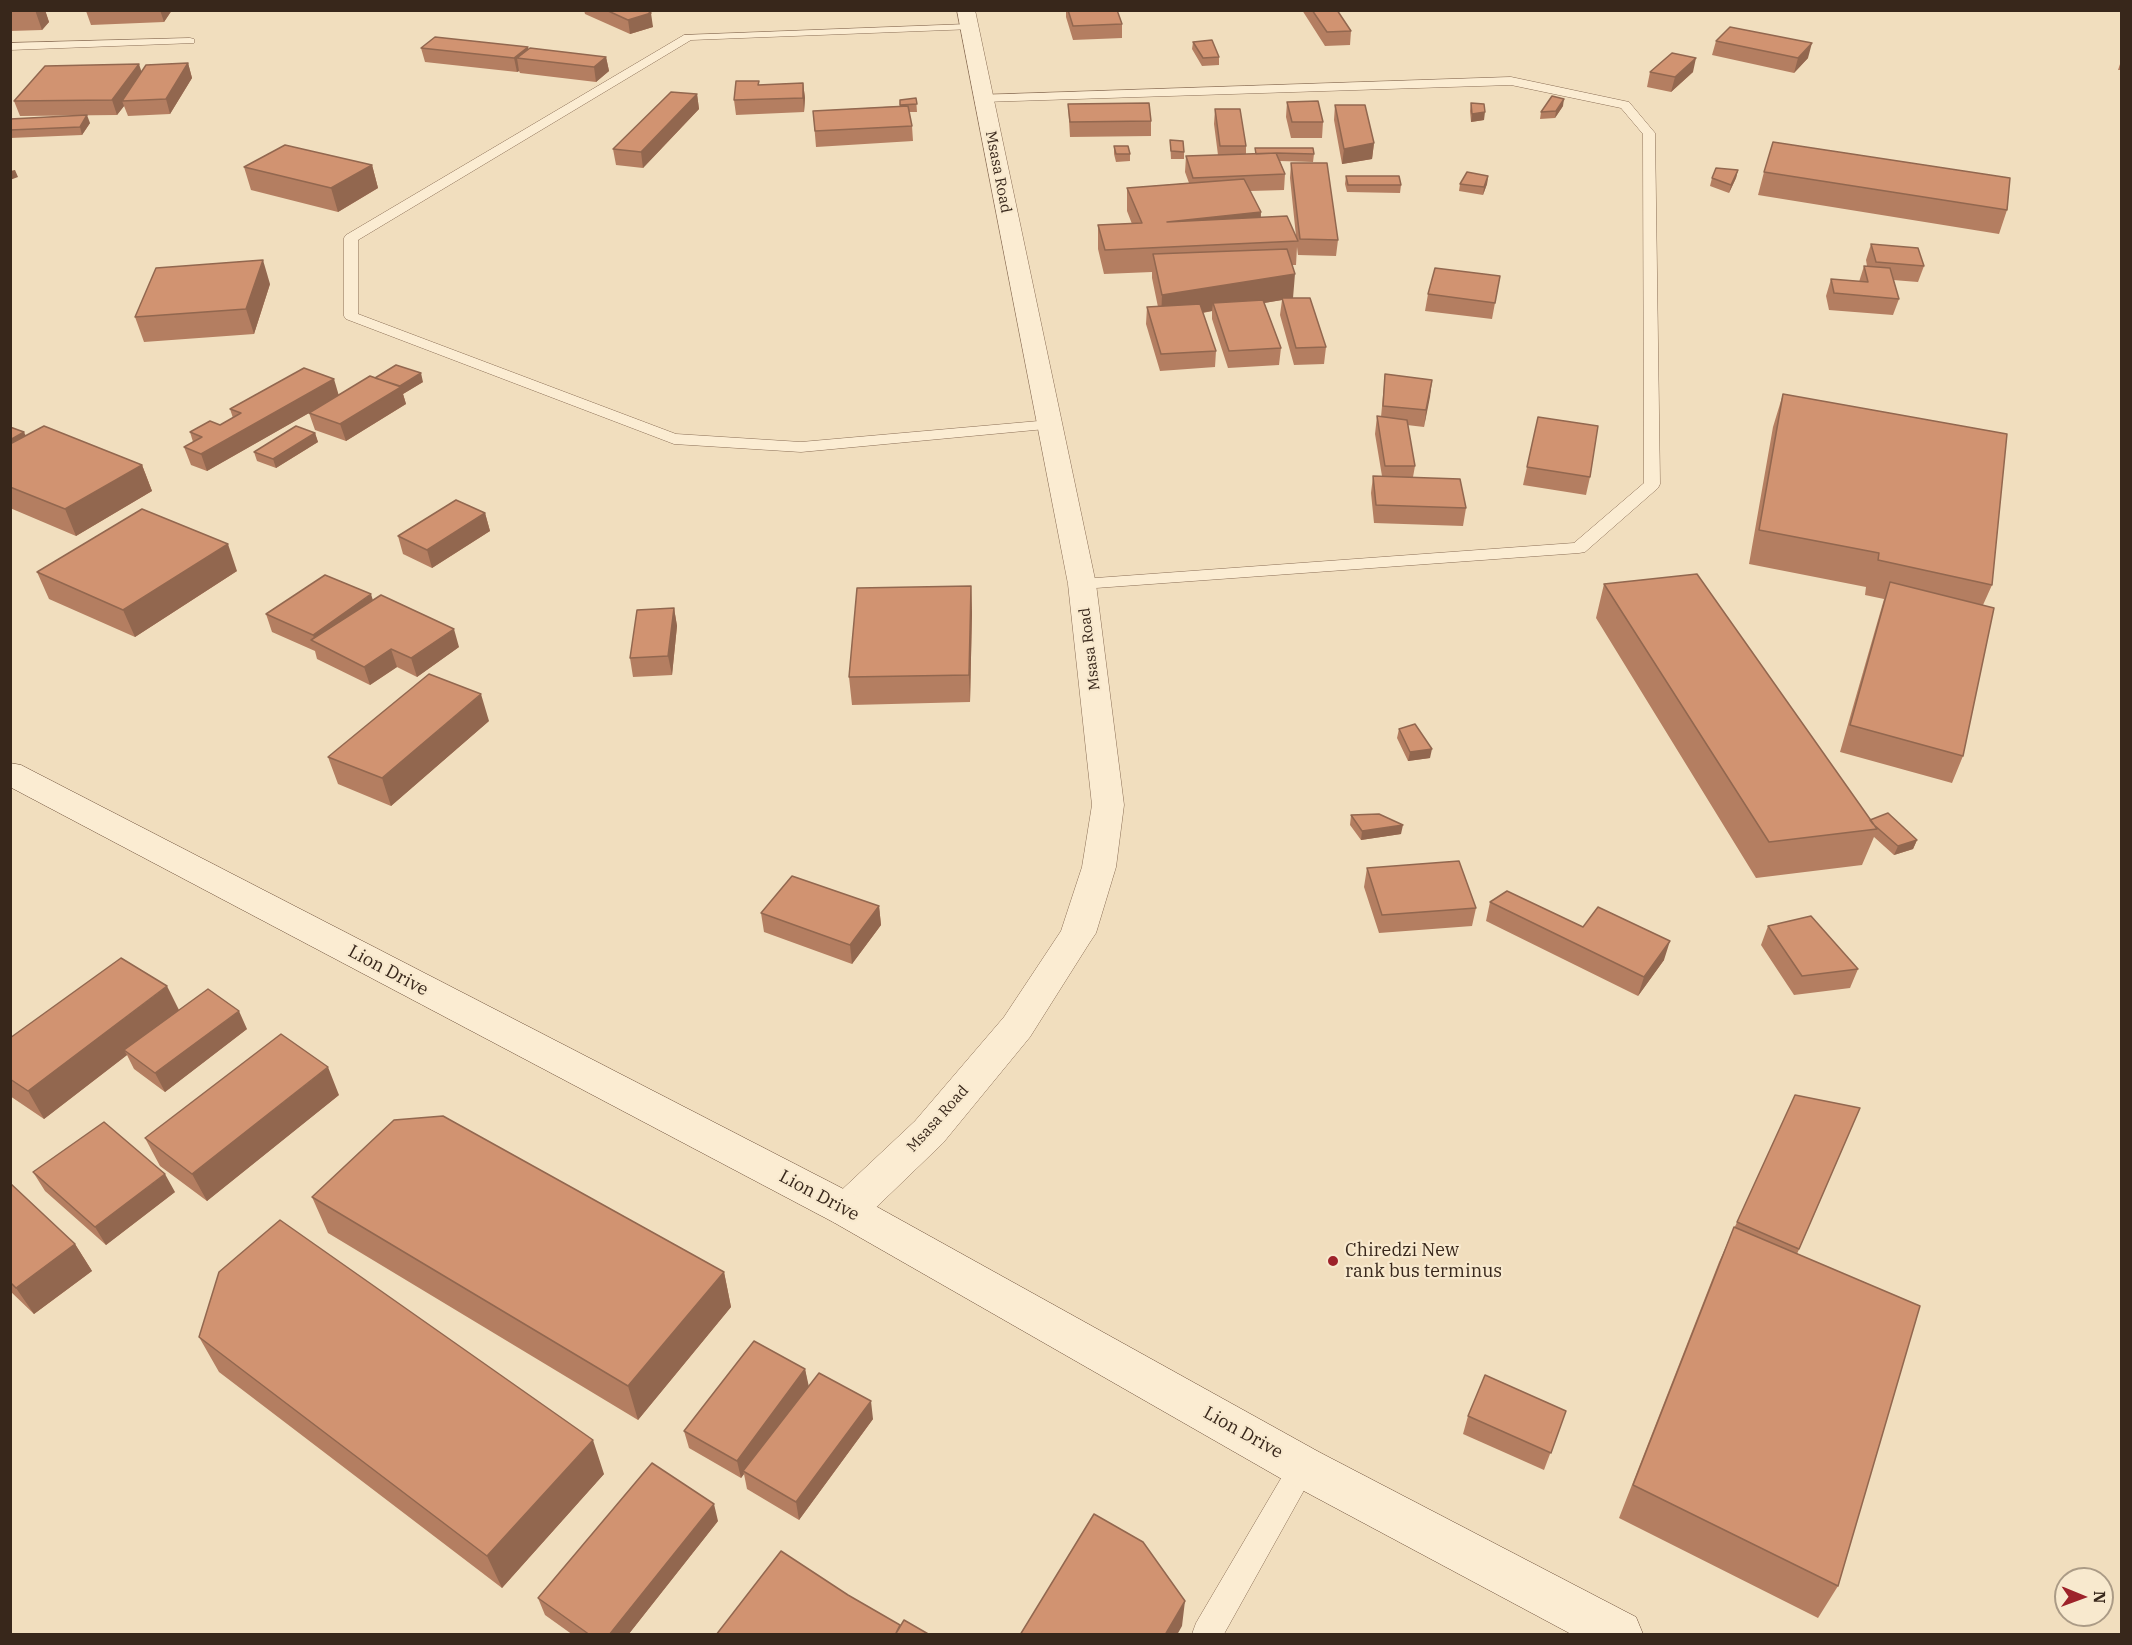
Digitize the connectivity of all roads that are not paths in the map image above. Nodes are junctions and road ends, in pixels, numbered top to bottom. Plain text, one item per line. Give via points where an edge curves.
1 (967, 19) edge
2 (190, 41) dead end
3 (10, 47) edge
4 (983, 98) junction
5 (1050, 425) junction
6 (1082, 584) junction
7 (10, 773) edge
8 (847, 1210) junction
9 (1303, 1467) junction
10 (1207, 1635) edge
11 (1619, 1635) edge

1 - 4 street, Msasa Road
1 - 5 lane via 688,37 351,238 351,316 674,439 801,447
2 - 3 lane
4 - 5 street, Msasa Road
4 - 6 lane via 1511,81 1625,105 1648,133 1652,484 1579,548
5 - 6 street, Msasa Road
6 - 8 street, Msasa Road via 1108,805 1099,867 1078,933 1017,1027 929,1132
7 - 8 street, Lion Drive
8 - 9 street, Lion Drive
9 - 10 lane
9 - 11 street, Lion Drive

